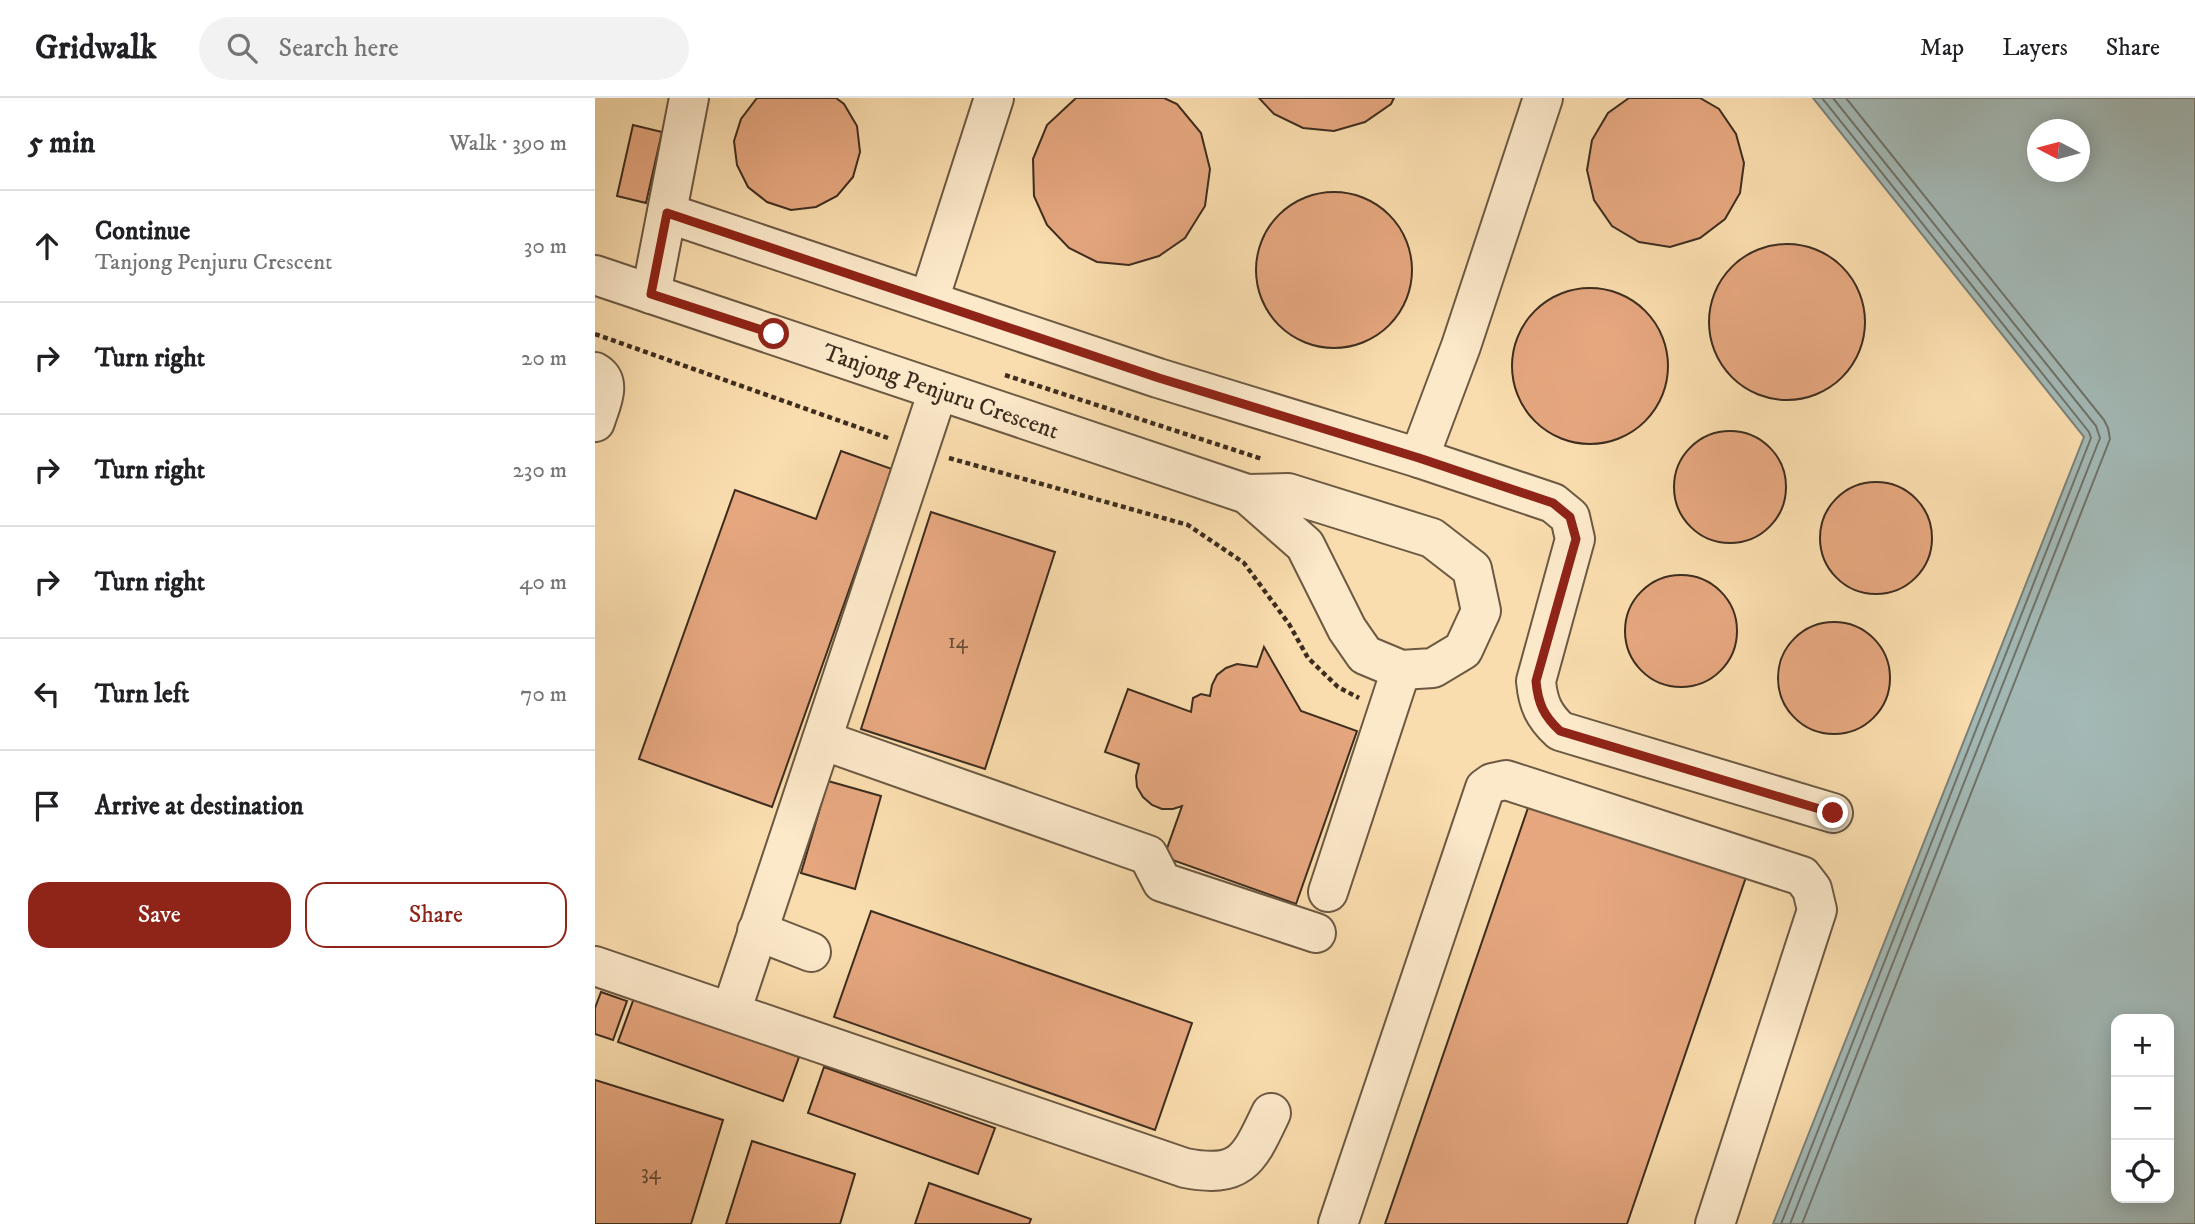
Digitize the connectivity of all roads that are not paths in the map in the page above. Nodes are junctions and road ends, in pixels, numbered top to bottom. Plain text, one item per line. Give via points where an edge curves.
1 (689, 98) edge
2 (995, 98) edge
3 (1543, 98) edge
4 (667, 213) junction
5 (596, 277) edge
6 (651, 294) junction
7 (929, 300) junction
8 (595, 372) edge
9 (938, 391) junction
10 (595, 422) edge
11 (1419, 458) junction
12 (1247, 494) junction
13 (1401, 670) junction
14 (822, 740) junction
15 (1833, 813) dead end
16 (1328, 892) dead end
17 (757, 931) junction
18 (1316, 933) dead end
19 (811, 952) dead end
20 (595, 966) edge
21 (731, 1012) junction
22 (1271, 1113) dead end
23 (1338, 1224) edge
24 (1715, 1224) edge

1 - 4 street
2 - 7 street
3 - 11 street
4 - 6 street
4 - 7 street
5 - 6 street, Tanjong Penjuru Crescent
6 - 9 street, Tanjong Penjuru Crescent
7 - 11 street via 1159,378
8 - 10 street via 605,384
9 - 12 street, Tanjong Penjuru Crescent
9 - 14 street
11 - 15 street via 1553,503 1570,517 1576,539 1536,681 1547,719 1560,731
12 - 13 street, Tanjong Penjuru Crescent via 1305,545 1365,655
12 - 13 street, Tanjong Penjuru Crescent via 1288,493 1432,538 1472,569 1481,611 1463,650 1433,667
13 - 16 street
14 - 17 street
14 - 18 street via 1148,855 1162,881
17 - 19 street
17 - 21 street
20 - 21 street
21 - 22 street via 1195,1170 1229,1170 1242,1162
23 - 24 street via 1485,788 1506,780 1802,876 1812,889 1817,910

